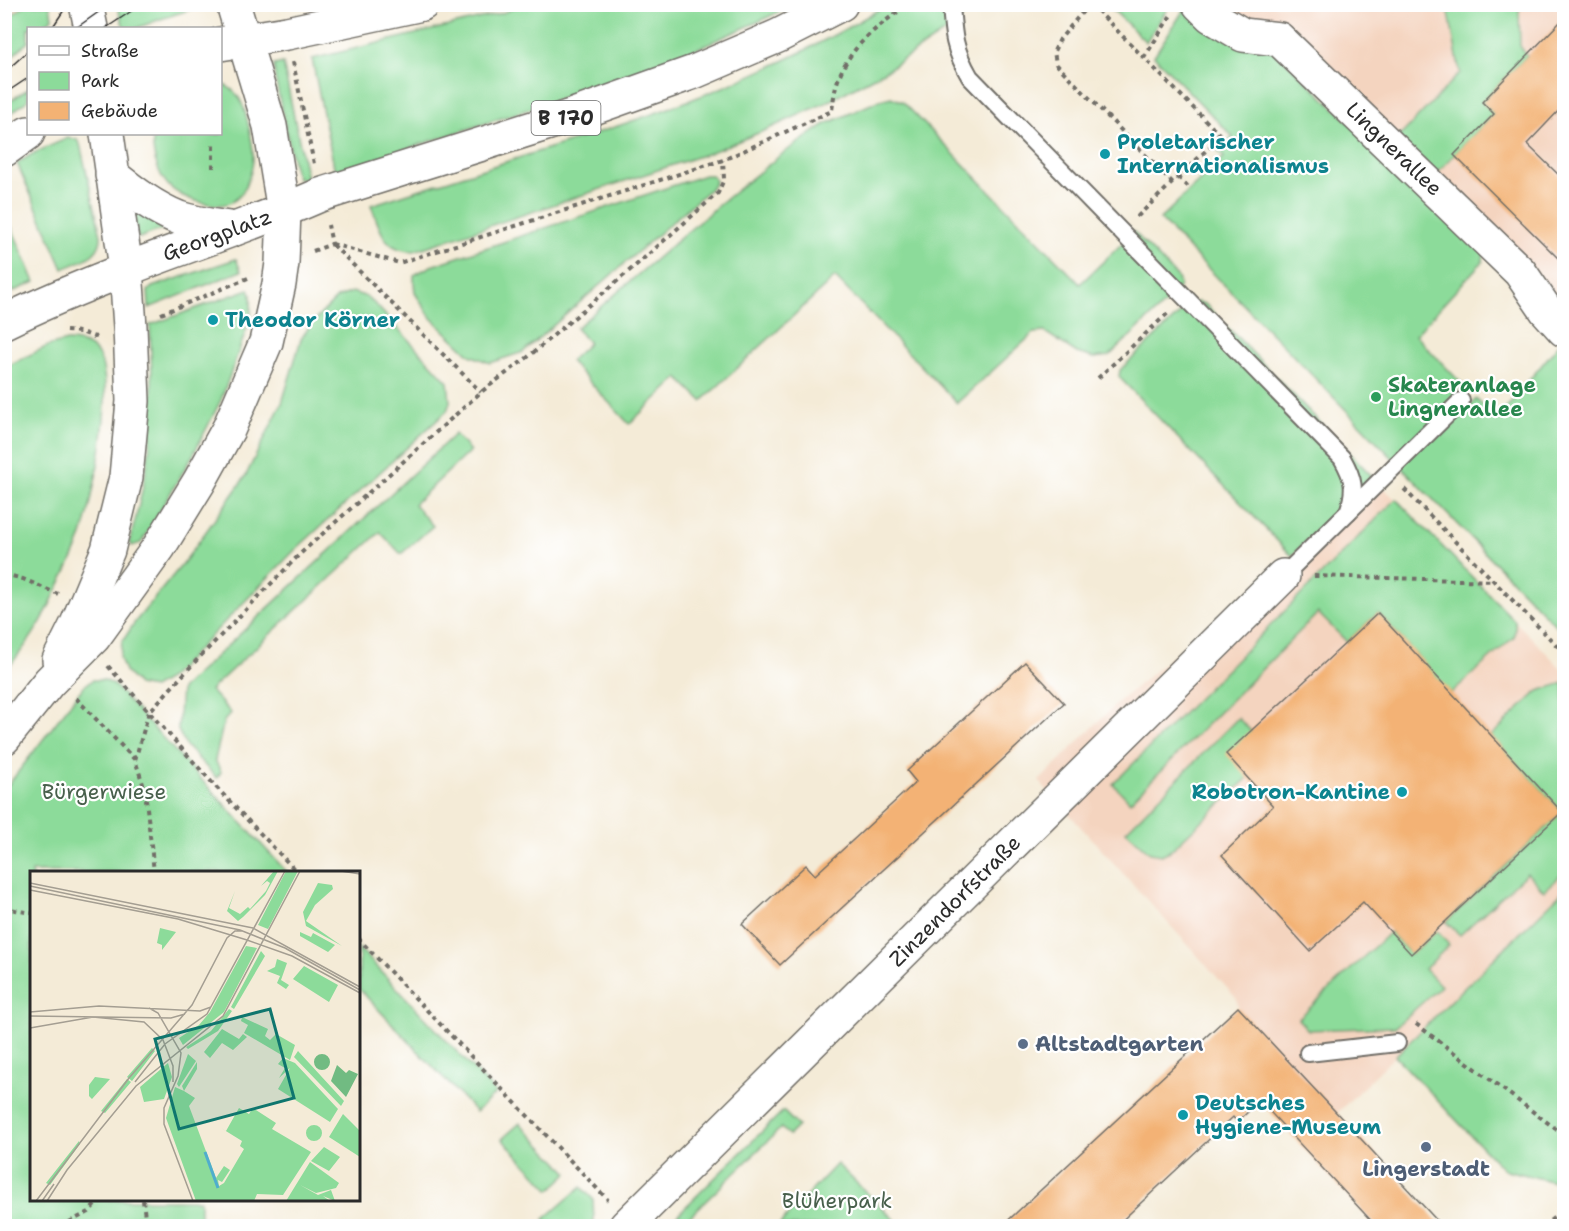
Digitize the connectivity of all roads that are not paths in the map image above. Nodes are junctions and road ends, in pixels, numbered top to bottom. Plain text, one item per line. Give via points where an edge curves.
1 (86, 4) edge
2 (422, 4) edge
3 (841, 4) edge
4 (951, 4) edge
5 (234, 6) edge
6 (1186, 9) edge
7 (91, 27) edge
8 (232, 42) edge
9 (27, 134) edge
10 (107, 135) edge
11 (4, 150) edge
12 (112, 175) junction
13 (284, 211) junction
14 (234, 229) junction
15 (126, 269) junction
16 (4, 321) edge
17 (1564, 330) edge
18 (1461, 401) dead end
19 (1348, 512) junction
20 (1283, 576) joint
21 (61, 689) junction
22 (4, 738) edge
23 (1396, 1043) dead end
24 (1308, 1053) dead end
25 (628, 1225) edge

1 - 7 main road
2 - 8 main road
3 - 13 main road, B 170 via 694,72 568,117 320,195
4 - 19 lane via 955,44 970,77 1342,458 1353,483
5 - 8 main road, Georgplatz
6 - 17 main road, Lingnerallee via 1211,16 1243,35 1280,39 1520,272
8 - 13 main road, Georgplatz via 270,126
9 - 11 main road
10 - 12 main road
12 - 14 main road via 136,194 181,218
12 - 15 main road
13 - 14 main road, Georgplatz / B 170
13 - 21 main road via 282,263 266,342 229,428 159,547
14 - 15 main road, Georgplatz / B 170
15 - 16 main road, B 170
15 - 21 main road via 133,401 126,477 108,550 77,624
18 - 19 lane
19 - 20 lane
20 - 25 main road, Zinzendorfstraße
21 - 22 main road
23 - 24 lane

